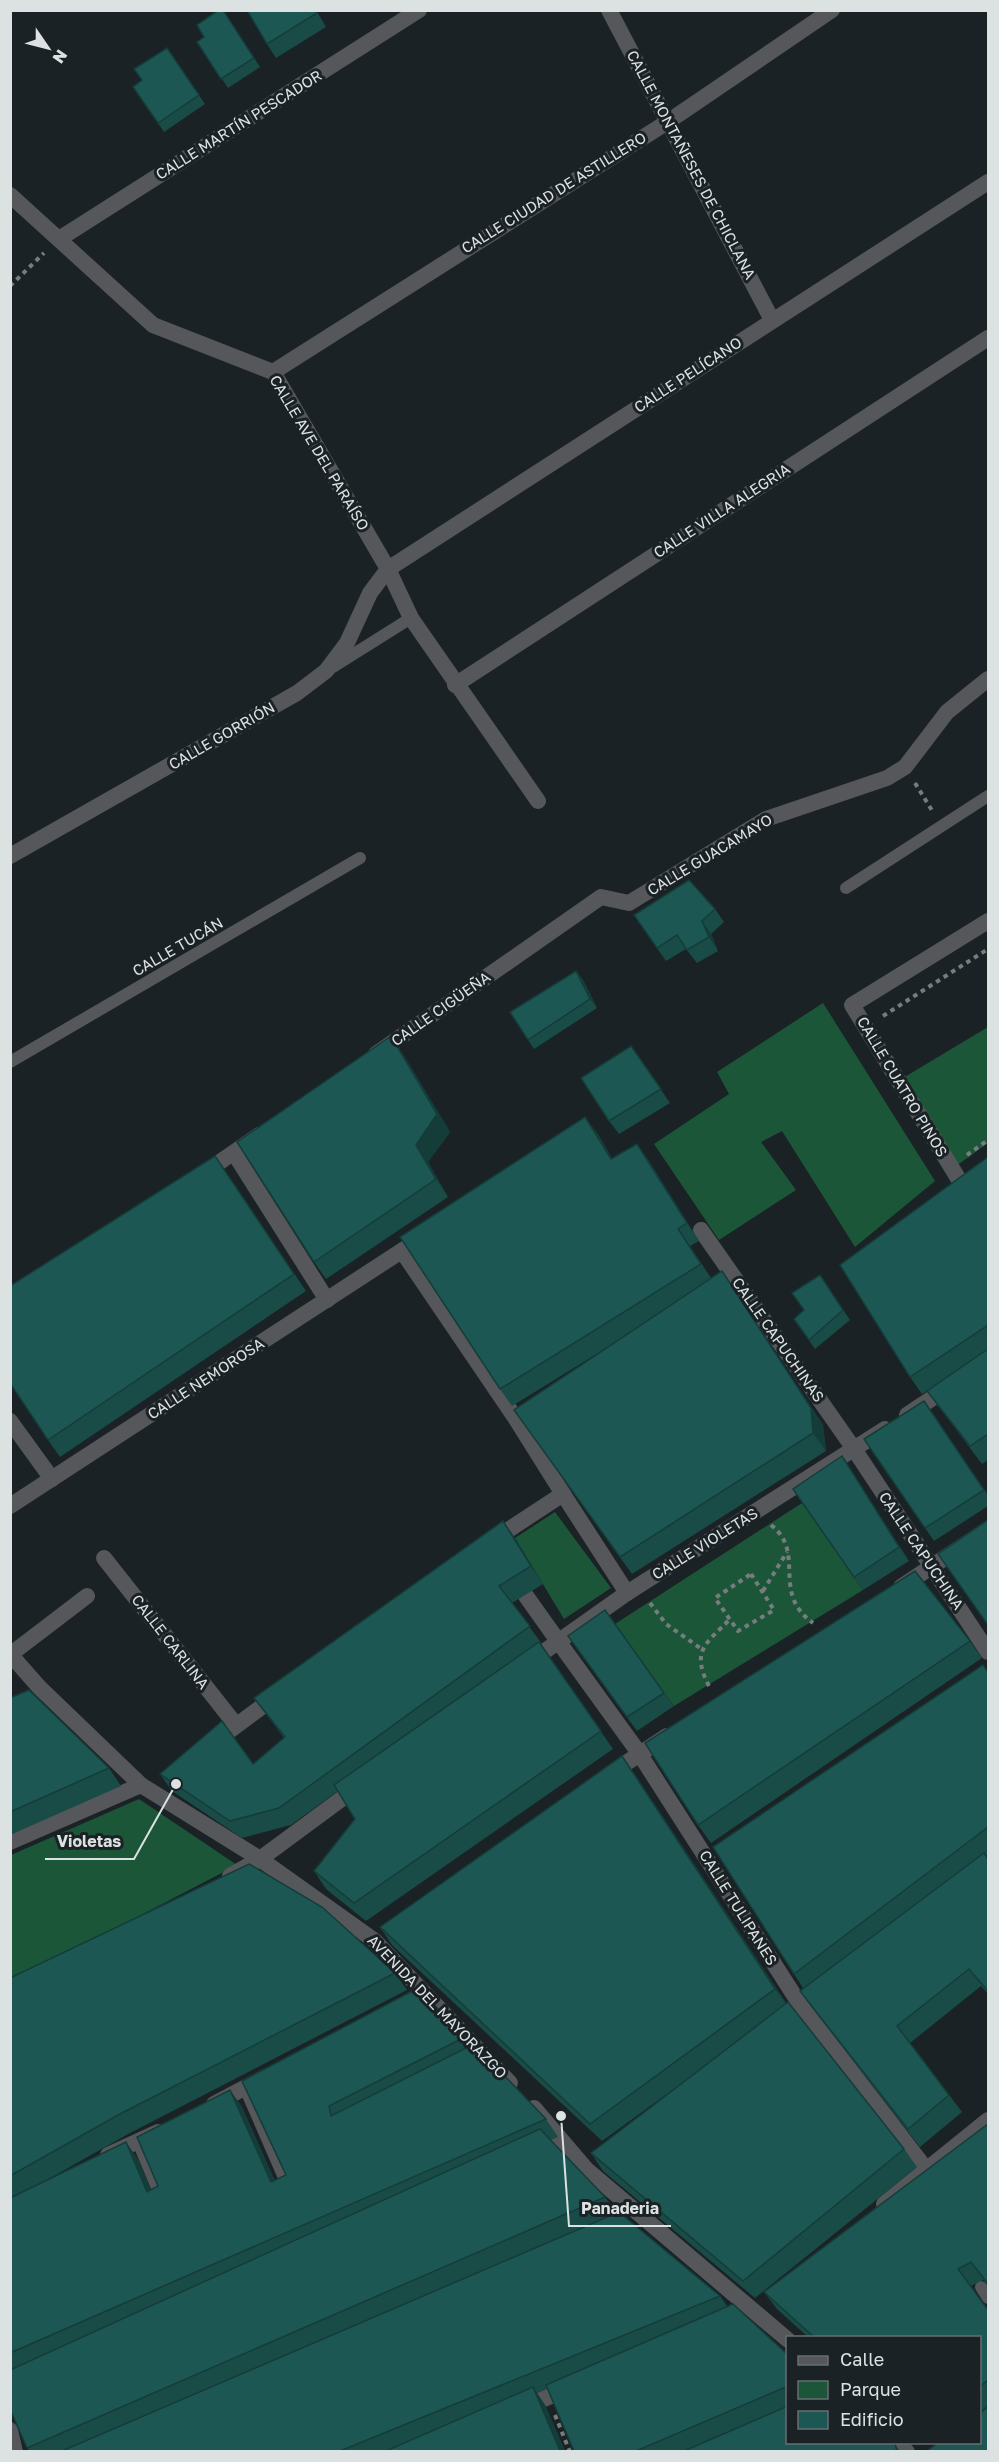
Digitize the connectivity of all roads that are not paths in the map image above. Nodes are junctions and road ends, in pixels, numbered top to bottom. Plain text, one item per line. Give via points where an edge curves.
1 (419, 10) edge
2 (609, 10) edge
3 (832, 10) edge
4 (669, 121) junction
5 (988, 182) edge
6 (10, 195) edge
7 (59, 239) junction
8 (772, 321) junction
9 (988, 338) edge
10 (273, 372) junction
11 (388, 569) junction
12 (411, 618) junction
13 (326, 671) junction
14 (988, 679) edge
15 (455, 685) junction
16 (988, 796) edge
17 (538, 801) dead end
18 (10, 856) edge
19 (360, 858) dead end
20 (846, 888) dead end
21 (602, 897) joint
22 (988, 921) edge
23 (10, 1062) edge
24 (360, 1065) edge
25 (273, 1126) edge
26 (234, 1153) junction
27 (979, 1170) edge
28 (186, 1185) edge
29 (440, 1226) edge
30 (701, 1230) dead end
31 (402, 1251) junction
32 (736, 1280) junction
33 (327, 1300) junction
34 (696, 1305) edge
35 (988, 1361) edge
36 (10, 1421) edge
37 (854, 1449) junction
38 (52, 1479) junction
39 (563, 1494) junction
40 (10, 1506) edge
41 (988, 1529) edge
42 (474, 1553) edge
43 (104, 1558) dead end
44 (931, 1569) junction
45 (627, 1593) junction
46 (891, 1594) edge
47 (87, 1596) dead end
48 (526, 1596) dead end
49 (558, 1641) junction
50 (988, 1652) edge
51 (10, 1654) edge
52 (510, 1676) edge
53 (293, 1684) edge
54 (39, 1688) junction
55 (20, 1696) edge
56 (236, 1725) junction
57 (679, 1728) edge
58 (639, 1753) junction
59 (198, 1754) edge
60 (375, 1774) edge
61 (151, 1787) junction
62 (590, 1788) edge
63 (10, 1842) edge
64 (260, 1858) junction
65 (214, 1884) edge
66 (276, 2071) edge
67 (245, 2088) junction
68 (196, 2113) edge
69 (988, 2120) edge
70 (177, 2123) edge
71 (561, 2137) junction
72 (138, 2142) junction
73 (540, 2147) edge
74 (98, 2161) edge
75 (926, 2169) junction
76 (285, 2180) edge
77 (163, 2203) edge
78 (639, 2213) junction
79 (872, 2214) edge
80 (617, 2223) edge
81 (981, 2287) edge
82 (988, 2298) edge
83 (760, 2306) junction
84 (734, 2319) edge
85 (786, 2338) edge
86 (581, 2384) edge
87 (507, 2414) edge
88 (10, 2430) edge
89 (14, 2451) edge

1 - 7 street, CALLE MARTÍN PESCADOR
2 - 4 street, CALLE MONTAÑESES DE CHICLANA
3 - 4 street, CALLE CIUDAD DE ASTILLERO
4 - 8 street, CALLE MONTAÑESES DE CHICLANA
4 - 10 street, CALLE CIUDAD DE ASTILLERO
5 - 8 street, CALLE PELÍCANO
6 - 7 street, CALLE AVE DEL PARAÍSO
7 - 10 street, CALLE AVE DEL PARAÍSO via 153,325
8 - 11 street, CALLE PELÍCANO
9 - 15 street, CALLE VILLA ALEGRIA
10 - 11 street, CALLE AVE DEL PARAÍSO
11 - 12 street, CALLE AVE DEL PARAÍSO
11 - 13 street, CALLE GORRIÓN via 370,593 347,644
12 - 13 lane
12 - 15 street, CALLE AVE DEL PARAÍSO
13 - 18 street, CALLE GORRIÓN via 297,693
14 - 21 street, CALLE GUACAMAYO via 947,712 905,767 887,778 766,819 629,903
15 - 17 street, CALLE AVE DEL PARAÍSO
16 - 20 lane
19 - 23 lane, CALLE TUCÁN
21 - 24 street, CALLE CIGÜEÑA
22 - 27 street, CALLE CUATRO PINOS via 852,1005 956,1187
25 - 26 street
26 - 28 street
26 - 33 street
29 - 31 street, CALLE NEMOROSA
30 - 32 street, CALLE CAPUCHINAS
31 - 33 street, CALLE NEMOROSA
31 - 39 street via 521,1415
32 - 34 street
32 - 37 street, CALLE CAPUCHINAS
33 - 38 street, CALLE NEMOROSA
35 - 37 street, CALLE VIOLETAS
36 - 38 street
37 - 44 street, CALLE CAPUCHINA
37 - 45 street, CALLE VIOLETAS
38 - 40 street, CALLE NEMOROSA
39 - 42 street
39 - 45 street
41 - 44 street
43 - 56 street, CALLE CARLINA
44 - 46 street
44 - 50 street, CALLE CAPUCHINA
45 - 49 street, CALLE VIOLETAS
47 - 51 street
48 - 49 street
49 - 52 street, CALLE VIOLETAS
49 - 58 street, CALLE TULIPANES
51 - 54 street, AVENIDA DEL MAYORAZGO
53 - 56 street
54 - 55 street
54 - 61 street, AVENIDA DEL MAYORAZGO
56 - 59 street
57 - 58 street
58 - 62 street
58 - 75 street, CALLE TULIPANES via 714,1858 801,2006
60 - 64 street
61 - 63 street
61 - 64 street, AVENIDA DEL MAYORAZGO
64 - 65 street
64 - 71 street, AVENIDA DEL MAYORAZGO via 380,1937 417,1994
66 - 67 street
67 - 68 street
67 - 76 lane
69 - 75 street
70 - 72 street
71 - 73 street
71 - 78 street, AVENIDA DEL MAYORAZGO
72 - 74 street
72 - 77 lane
75 - 79 street
78 - 80 street
78 - 83 street, AVENIDA DEL MAYORAZGO
81 - 82 lane
83 - 84 street
83 - 85 street, AVENIDA DEL MAYORAZGO
86 - 87 street
88 - 89 street

